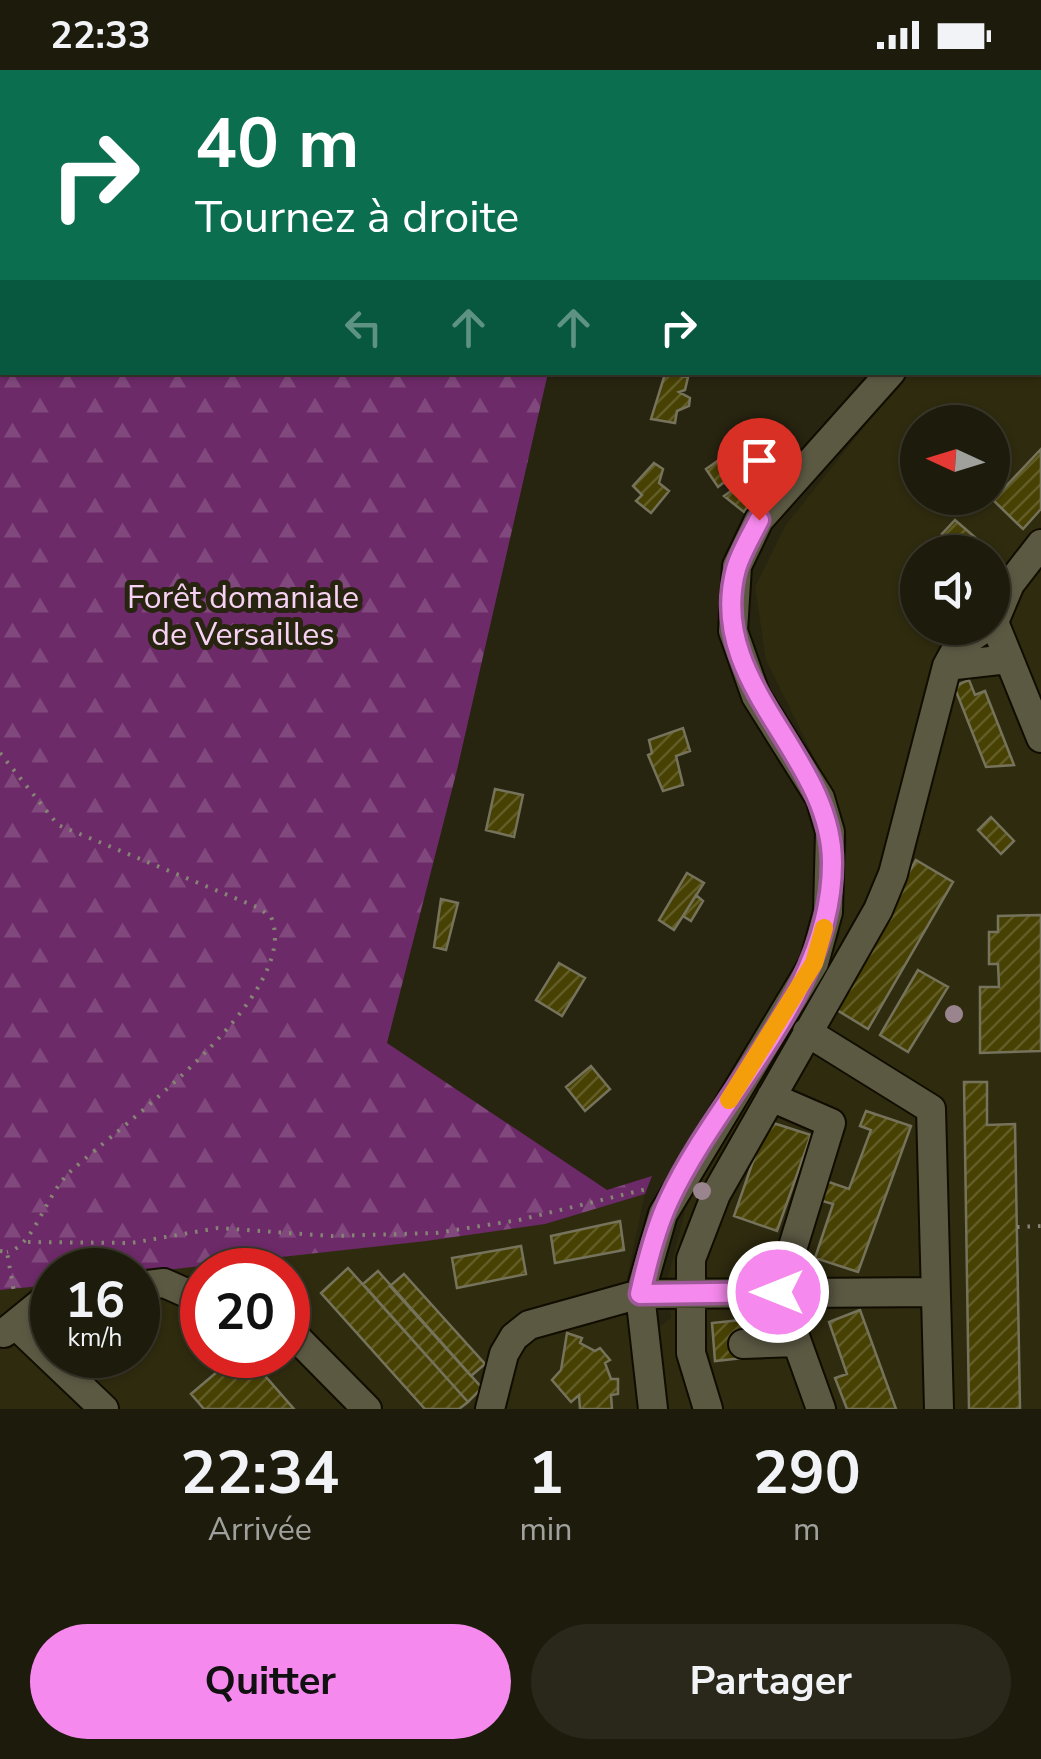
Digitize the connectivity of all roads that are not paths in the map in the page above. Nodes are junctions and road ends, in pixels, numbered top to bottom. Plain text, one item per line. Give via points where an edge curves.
1 (888, 375) edge
2 (1037, 547) edge
3 (1010, 584) edge
4 (960, 645) edge
5 (1001, 645) edge
6 (1008, 659) junction
7 (947, 666) junction
8 (1041, 738) edge
9 (807, 1032) junction
10 (771, 1097) junction
11 (690, 1292) junction
12 (778, 1292) junction
13 (935, 1292) junction
14 (640, 1294) junction
15 (30, 1312) edge
16 (8, 1331) edge
17 (796, 1342) junction
18 (743, 1344) dead end
19 (310, 1351) edge
20 (104, 1409) edge
21 (367, 1409) edge
22 (490, 1409) edge
23 (653, 1409) edge
24 (708, 1409) edge
25 (822, 1409) edge
26 (939, 1409) edge

1 - 14 street via 759,520 737,566 733,631 750,680 820,798 830,832 828,912 814,963 671,1196
2 - 3 street
4 - 7 street
5 - 6 street
6 - 7 street
6 - 8 street
7 - 9 street via 894,874
9 - 10 street
9 - 13 street via 931,1109
10 - 11 street via 716,1194 691,1259
10 - 12 street via 831,1122
11 - 12 street
11 - 14 street
11 - 24 street via 691,1353
12 - 13 street
12 - 17 street
13 - 26 street
14 - 22 street via 529,1326 504,1354
14 - 23 street
15 - 16 street
16 - 20 street
17 - 18 street
17 - 25 street
19 - 21 street

